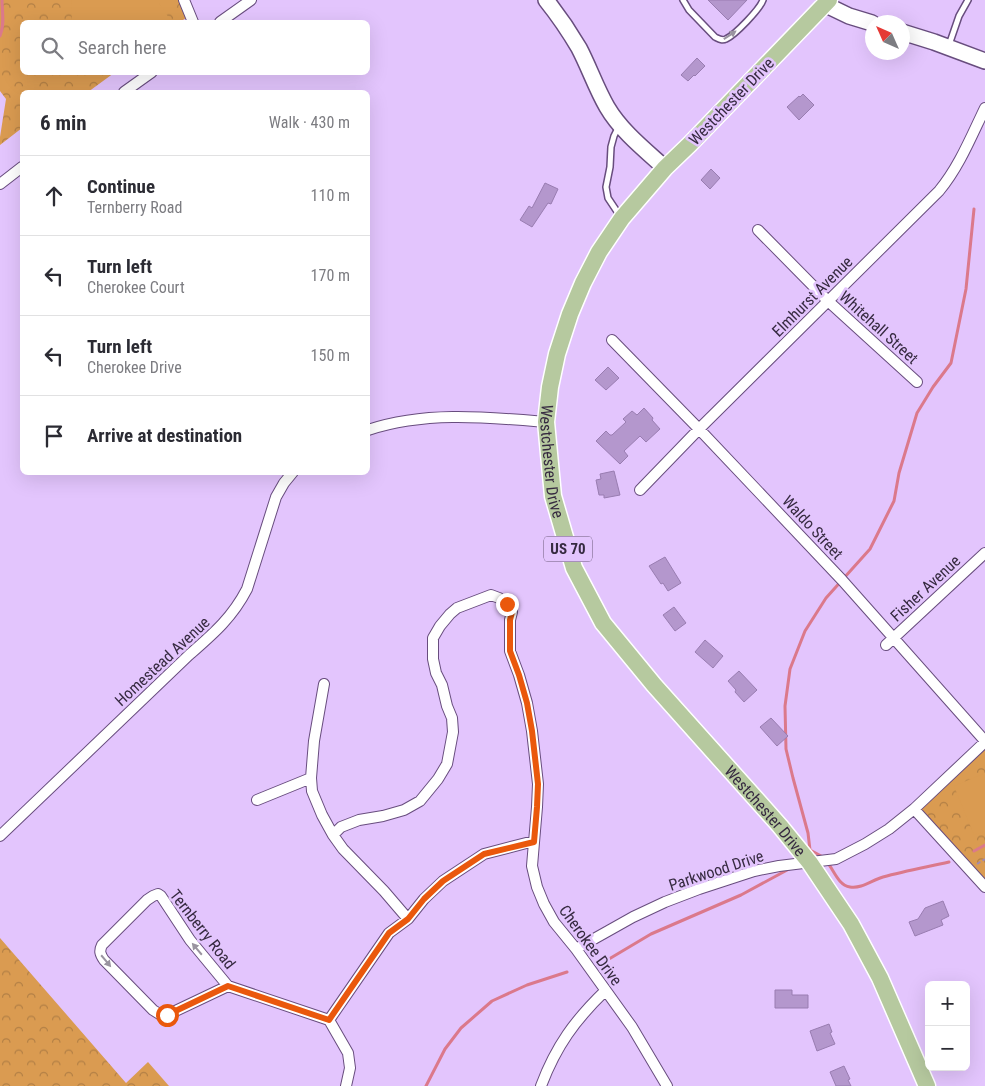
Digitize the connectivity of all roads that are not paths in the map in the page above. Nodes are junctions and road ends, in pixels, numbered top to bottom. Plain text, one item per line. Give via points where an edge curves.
1 (184, 0) edge
2 (250, 0) edge
3 (546, 0) edge
4 (683, 0) edge
5 (763, 0) edge
6 (968, 0) edge
7 (824, 1) edge
8 (192, 20) edge
9 (223, 20) edge
10 (865, 21) edge
11 (910, 35) edge
12 (948, 47) junction
13 (985, 61) edge
14 (148, 75) edge
15 (127, 90) edge
16 (985, 108) edge
17 (620, 124) junction
18 (665, 168) junction
19 (20, 169) edge
20 (0, 184) edge
21 (622, 218) junction
22 (758, 230) dead end
23 (828, 301) junction
24 (612, 340) dead end
25 (917, 382) dead end
26 (546, 422) junction
27 (699, 429) junction
28 (370, 430) edge
29 (291, 475) edge
30 (640, 490) dead end
31 (985, 553) edge
32 (894, 638) junction
33 (886, 645) dead end
34 (324, 684) dead end
35 (985, 742) edge
36 (311, 778) junction
37 (257, 800) dead end
38 (914, 809) junction
39 (332, 835) junction
40 (0, 836) edge
41 (534, 842) junction
42 (810, 863) junction
43 (985, 887) edge
44 (408, 919) junction
45 (576, 949) junction
46 (228, 986) junction
47 (605, 991) junction
48 (329, 1020) junction
49 (346, 1086) edge
50 (541, 1086) edge
51 (667, 1086) edge
52 (927, 1086) edge

1 - 8 street
2 - 9 street
3 - 17 street via 578,47 607,107
4 -> 5 lane via 715,37 724,40 756,12
6 - 12 lane
7 - 10 street via 849,16
7 - 18 main road, Westchester Drive / US 70
11 - 12 street
12 - 13 street
14 - 15 street
16 - 23 street, Elmhurst Avenue via 949,179
17 - 18 street
17 - 21 lane via 611,147 606,187 608,198
18 - 21 main road, Westchester Drive / US 70
19 - 20 street
21 - 26 main road, Westchester Drive / US 70 via 599,252 570,314 557,354
22 - 23 street, Whitehall Street
23 - 25 street, Whitehall Street
23 - 27 street, Elmhurst Avenue
24 - 27 street, Waldo Street
26 - 28 street via 454,417 412,419
26 - 42 main road, Westchester Drive / US 70 via 553,496 574,568 603,623
27 - 30 street, Elmhurst Avenue
27 - 32 street, Waldo Street
29 - 40 street, Homestead Avenue via 276,497 246,589 230,616
31 - 32 street, Fisher Avenue
32 - 33 street, Fisher Avenue
32 - 35 street, Waldo Street
34 - 36 street
35 - 38 street, Parkwood Drive
36 - 37 street
36 - 39 street via 312,791
38 - 42 street, Parkwood Drive via 889,829 850,852 836,859
38 - 43 street
39 - 41 street, Cherokee Drive via 341,827 359,820 404,810 420,802 438,779 447,764 453,732 452,718 433,659 433,638 458,608 491,595 511,607 512,612 510,651 527,703 538,784
39 - 44 street
41 - 44 street via 484,854 443,881
41 - 45 street, Cherokee Drive via 532,866 537,887 554,922
42 - 45 street, Parkwood Drive via 754,871 698,889 633,917
42 - 52 main road, Westchester Drive / US 70 via 851,924 880,978
44 - 48 street via 389,933
45 - 47 street, Cherokee Drive
46 -> 46 street, Ternberry Road via 158,894 147,900 99,950 104,960 161,1015
46 - 48 street, Ternberry Road
47 - 50 street via 571,1028
47 - 51 street, Cherokee Drive via 632,1027
48 - 49 street via 348,1054 350,1068

